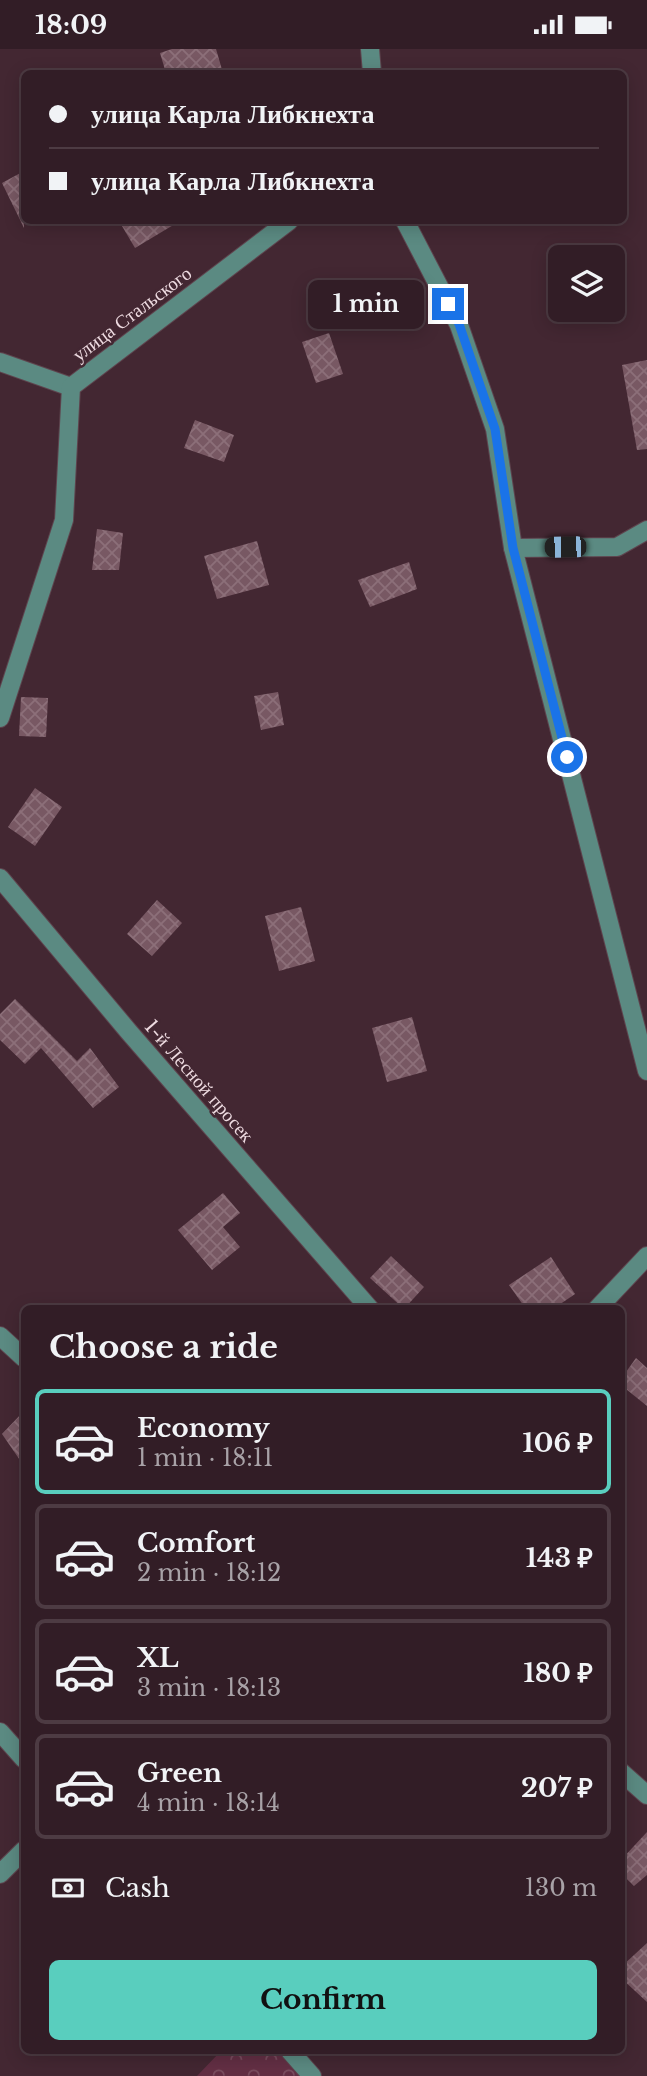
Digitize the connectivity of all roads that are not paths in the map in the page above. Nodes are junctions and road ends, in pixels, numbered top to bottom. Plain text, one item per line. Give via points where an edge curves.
1 (370, 49) edge
2 (372, 70) edge
3 (285, 224) edge
4 (407, 224) edge
5 (0, 362) edge
6 (71, 387) junction
7 (647, 530) edge
8 (513, 548) junction
9 (0, 717) edge
10 (0, 878) edge
11 (647, 1071) edge
12 (647, 1256) edge
13 (367, 1305) edge
14 (601, 1305) edge
15 (0, 1336) edge
16 (21, 1355) edge
17 (0, 1732) edge
18 (21, 1756) edge
19 (625, 1776) edge
20 (647, 1795) edge
21 (21, 1853) edge
22 (0, 1874) edge
23 (293, 2054) edge
24 (312, 2076) edge

1 - 2 street
3 - 6 street, улица Стальского
4 - 8 street via 459,324 495,429
5 - 6 street
6 - 9 street, улица Стальского via 64,520
7 - 8 street via 617,547
8 - 11 street
10 - 13 street, 1-й Лесной просек
12 - 14 street
15 - 16 street
17 - 18 street
19 - 20 street
21 - 22 street
23 - 24 street

